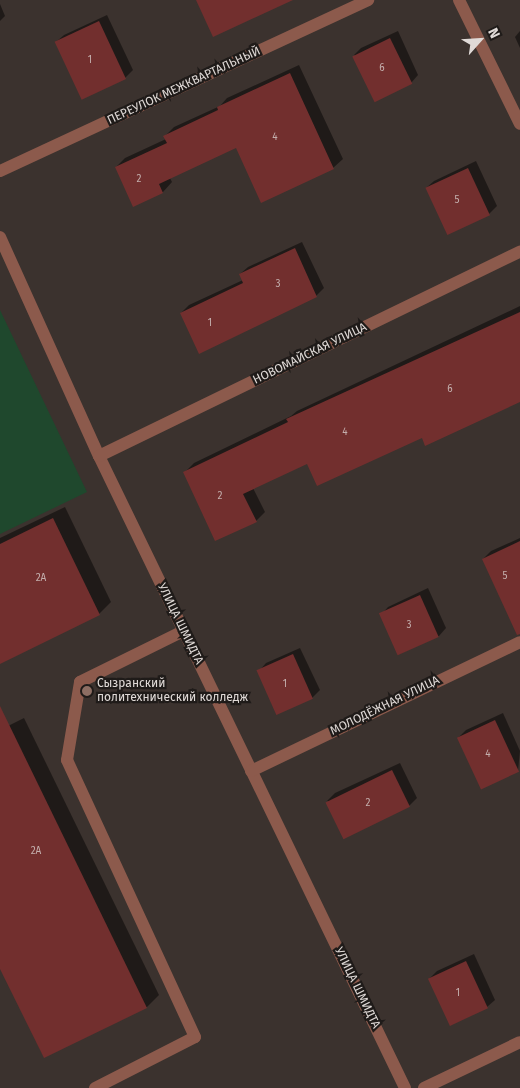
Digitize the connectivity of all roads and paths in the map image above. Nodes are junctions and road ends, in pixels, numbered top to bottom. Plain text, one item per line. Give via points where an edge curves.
1 (368, 0) edge
2 (459, 0) edge
3 (520, 124) edge
4 (0, 171) edge
5 (0, 237) edge
6 (520, 252) edge
7 (99, 456) junction
8 (183, 631) junction
9 (520, 642) edge
10 (251, 771) junction
11 (520, 1042) edge
12 (95, 1088) edge
13 (405, 1088) edge
14 (424, 1088) edge

1 - 4 street, ПЕРЕУЛОК МЕЖКВАРТАЛЬНЫЙ
2 - 3 street
5 - 7 street, УЛИЦА ШМИДТА
6 - 7 street, НОВОМАЙСКАЯ УЛИЦА
7 - 8 street, УЛИЦА ШМИДТА
8 - 10 street, УЛИЦА ШМИДТА
8 - 12 street via 80,682 67,760 195,1037
9 - 10 street, МОЛОДЁЖНАЯ УЛИЦА
10 - 13 street, УЛИЦА ШМИДТА
11 - 14 street

